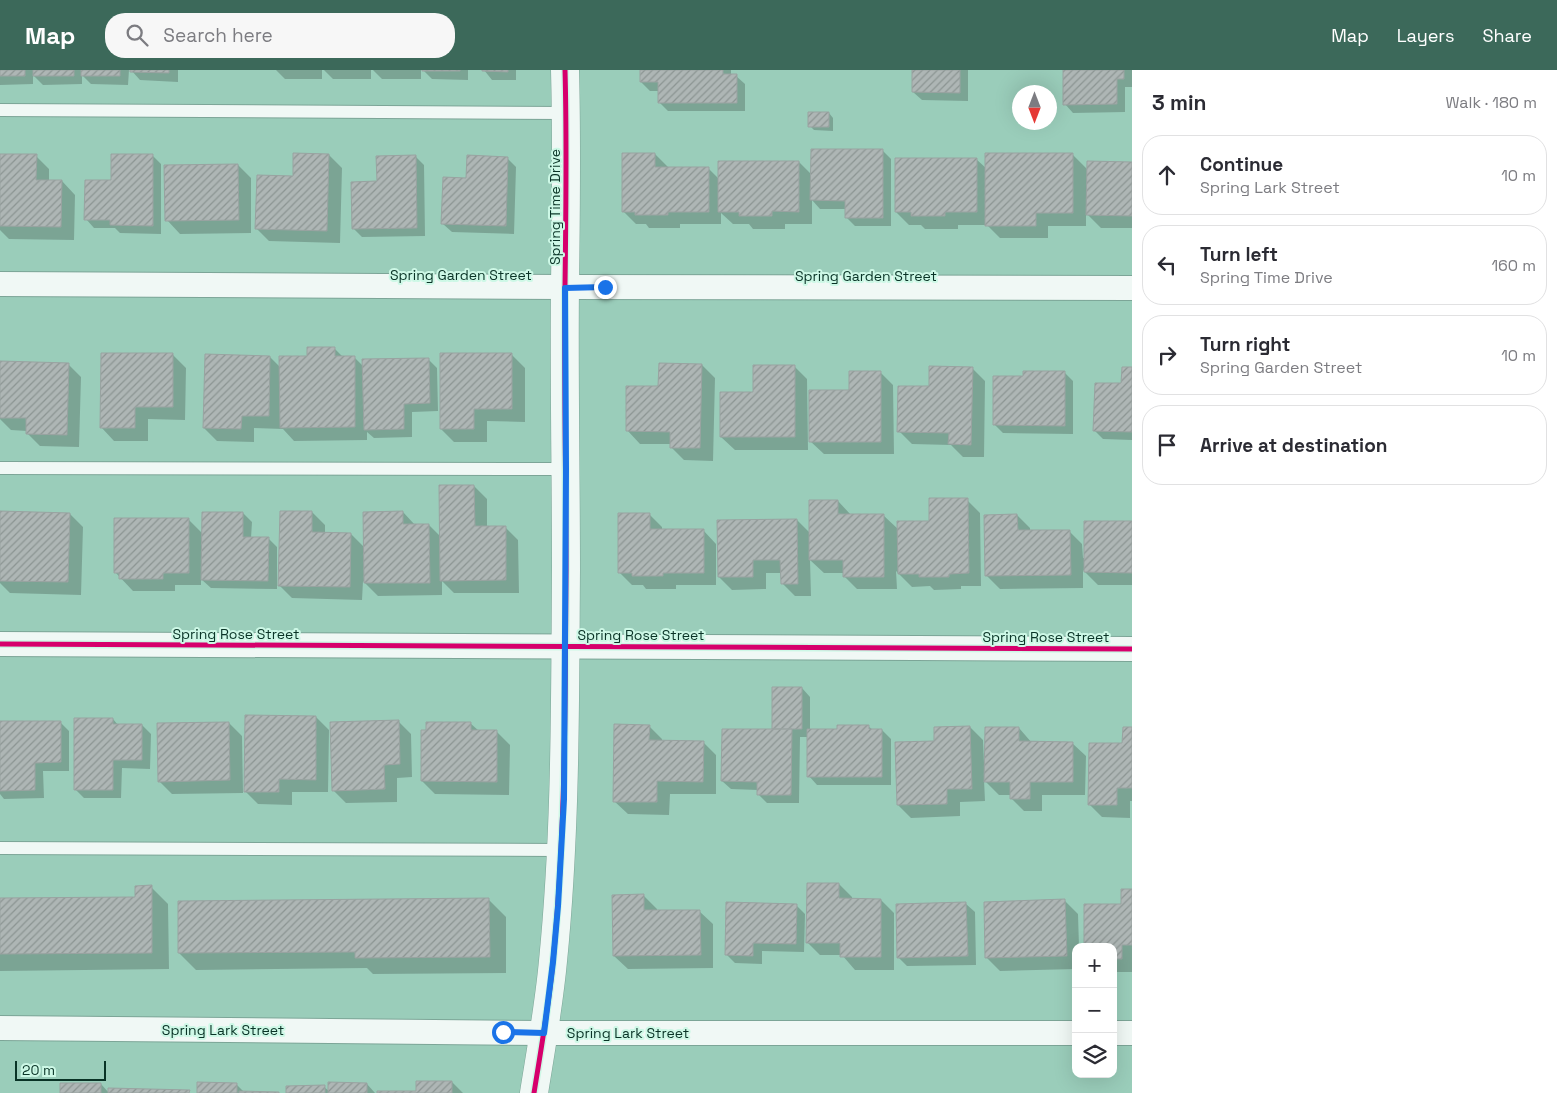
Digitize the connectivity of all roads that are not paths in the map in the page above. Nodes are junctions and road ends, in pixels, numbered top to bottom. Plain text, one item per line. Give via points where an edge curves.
1 (565, 70) edge
2 (0, 110) edge
3 (566, 113) junction
4 (0, 284) edge
5 (565, 288) junction
6 (1132, 288) edge
7 (0, 468) edge
8 (566, 469) junction
9 (0, 644) edge
10 (565, 646) junction
11 (1132, 649) edge
12 (0, 848) edge
13 (560, 850) junction
14 (0, 1028) edge
15 (544, 1033) junction
16 (1072, 1033) edge
17 (1117, 1033) edge
18 (1132, 1033) edge
19 (534, 1093) edge

1 - 3 street, Spring Time Drive
2 - 3 lane
3 - 5 street, Spring Time Drive
4 - 5 street, Spring Garden Street
5 - 6 street, Spring Garden Street
5 - 8 street, Spring Time Drive
7 - 8 lane
8 - 10 street, Spring Time Drive
9 - 10 street, Spring Rose Street
10 - 11 street, Spring Rose Street
10 - 13 street, Spring Time Drive via 564,799
12 - 13 lane
13 - 15 street, Spring Time Drive via 554,953
14 - 15 street, Spring Lark Street
15 - 16 street, Spring Lark Street
15 - 19 street, Spring Time Drive
17 - 18 street

